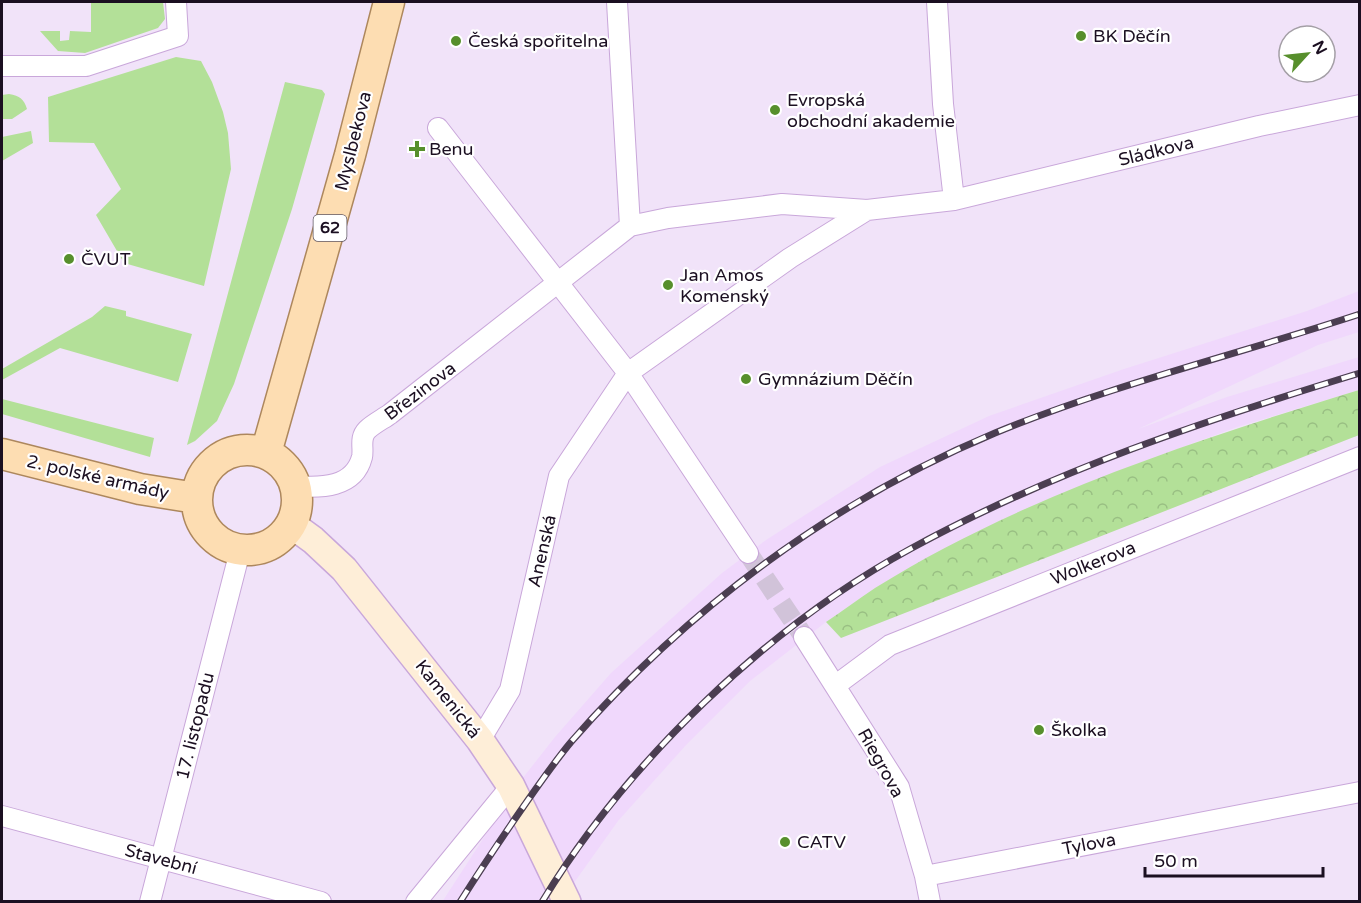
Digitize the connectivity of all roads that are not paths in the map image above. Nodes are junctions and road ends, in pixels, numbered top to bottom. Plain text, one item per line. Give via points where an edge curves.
1 (176, 2) edge
2 (389, 2) edge
3 (617, 2) edge
4 (937, 2) edge
5 (2, 66) edge
6 (1359, 105) edge
7 (438, 128) dead end
8 (954, 200) junction
9 (867, 210) junction
10 (630, 226) junction
11 (558, 284) junction
12 (628, 373) junction
13 (266, 453) junction
14 (2, 454) edge
15 (1359, 457) edge
16 (295, 486) junction
17 (196, 498) junction
18 (291, 524) junction
19 (240, 551) junction
20 (748, 553) tunnel mouth
21 (804, 637) tunnel mouth
22 (836, 685) junction
23 (480, 740) junction
24 (511, 786) junction
25 (1359, 792) edge
26 (2, 816) edge
27 (161, 858) junction
28 (925, 876) junction
29 (150, 902) edge
30 (321, 902) edge
31 (416, 902) edge
32 (567, 902) edge
33 (930, 902) edge

1 - 5 street via 178,36 86,66
2 - 13 main road, Myslbekova / 62
3 - 10 street
4 - 8 street
6 - 8 street, Sládkova
7 - 11 street
8 - 9 street, Sládkova
9 - 10 street via 782,204
9 - 12 street via 790,258
10 - 11 street
11 - 12 street
11 - 16 street, Březinova via 366,431 362,456 352,477 318,488
12 - 20 street
12 - 23 street, Anenská via 559,476 510,690
13 - 16 main road via 284,466
13 - 17 main road via 242,449 219,457 202,475
14 - 17 main road, 2. polské armády via 141,489
15 - 22 street, Wolkerova via 890,645
16 - 18 main road via 297,505
17 - 19 main road via 201,522 217,541
18 - 19 main road via 279,540 261,549
18 - 23 street, Kamenická via 344,569
19 - 27 street, 17. listopadu
21 - 22 street, Riegrova
22 - 28 street, Riegrova via 899,787
23 - 24 street, Kamenická
24 - 31 street
24 - 32 street, Kamenická
25 - 28 street, Tylova
26 - 27 street, Stavební
27 - 29 street, 17. listopadu
27 - 30 street, Stavební
28 - 33 street, Riegrova

